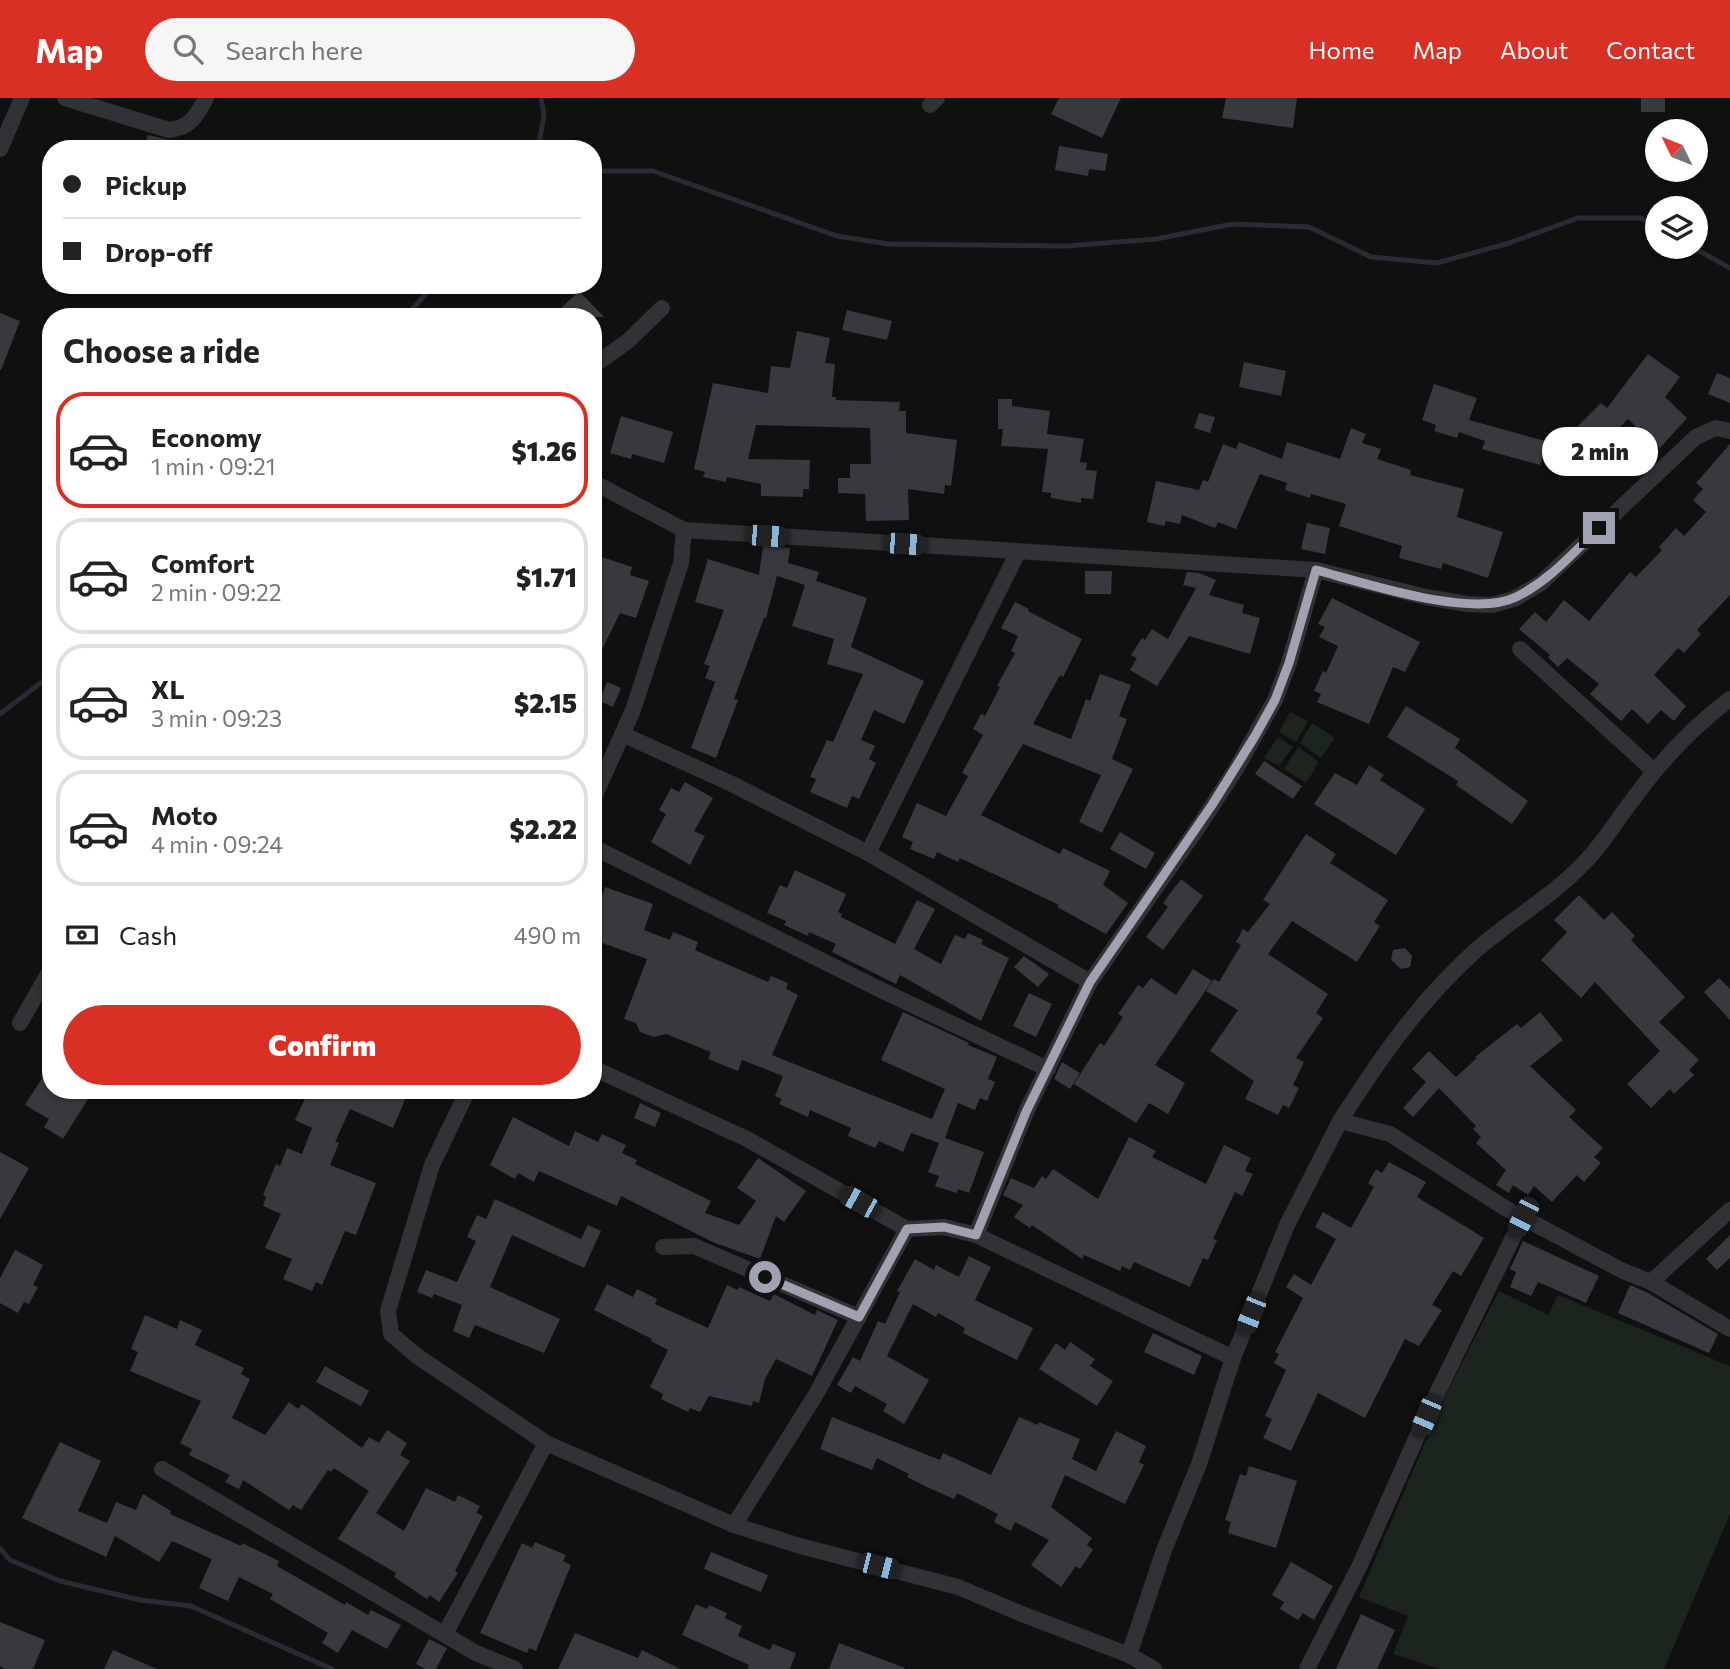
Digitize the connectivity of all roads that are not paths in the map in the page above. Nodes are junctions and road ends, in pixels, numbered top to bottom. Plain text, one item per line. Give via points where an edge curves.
1 (22, 98) edge
2 (65, 98) edge
3 (206, 98) edge
4 (0, 149) edge
5 (662, 308) dead end
6 (602, 360) edge
7 (1730, 431) edge
8 (602, 487) edge
9 (684, 530) junction
10 (1018, 552) junction
11 (1316, 570) junction
12 (1520, 649) dead end
13 (1730, 699) edge
14 (622, 734) junction
15 (1654, 771) junction
16 (602, 780) edge
17 (602, 850) edge
18 (868, 853) junction
19 (1090, 982) junction
20 (42, 985) edge
21 (20, 1023) dead end
22 (1048, 1069) junction
23 (602, 1072) edge
24 (464, 1099) edge
25 (1339, 1121) junction
26 (1730, 1210) edge
27 (1523, 1217) junction
28 (907, 1229) junction
29 (976, 1235) junction
30 (663, 1247) dead end
31 (1651, 1282) junction
32 (859, 1317) junction
33 (1730, 1329) edge
34 (1233, 1359) junction
35 (546, 1443) junction
36 (162, 1469) dead end
37 (734, 1525) junction
38 (445, 1634) junction
39 (1129, 1655) junction
40 (515, 1669) edge
41 (1154, 1669) edge
42 (1307, 1669) edge

1 - 4 street
2 - 3 street via 169,130 184,128
5 - 6 street
7 - 11 street via 1716,428 1696,437 1541,583 1514,599 1492,605 1467,604
8 - 9 street
9 - 10 street
9 - 14 street via 681,563
10 - 11 street
10 - 18 street
11 - 19 street via 1275,700 1200,823
12 - 15 street
13 - 15 street
14 - 16 street
14 - 18 street
15 - 25 street via 1584,864 1476,950 1416,1010
17 - 22 street
18 - 19 street
19 - 22 street
20 - 21 street
22 - 29 street
23 - 28 street via 747,1139
24 - 35 street via 432,1165 388,1311 391,1335
25 - 27 street via 1390,1134
25 - 34 street via 1287,1226
26 - 31 street
27 - 31 street
27 - 42 street
28 - 29 street via 944,1227
28 - 32 street
29 - 34 street
30 - 32 street via 694,1246
31 - 33 street
32 - 37 street
34 - 39 street
35 - 37 street
35 - 38 street
36 - 38 street
37 - 39 street via 958,1587
38 - 40 street
39 - 41 street

